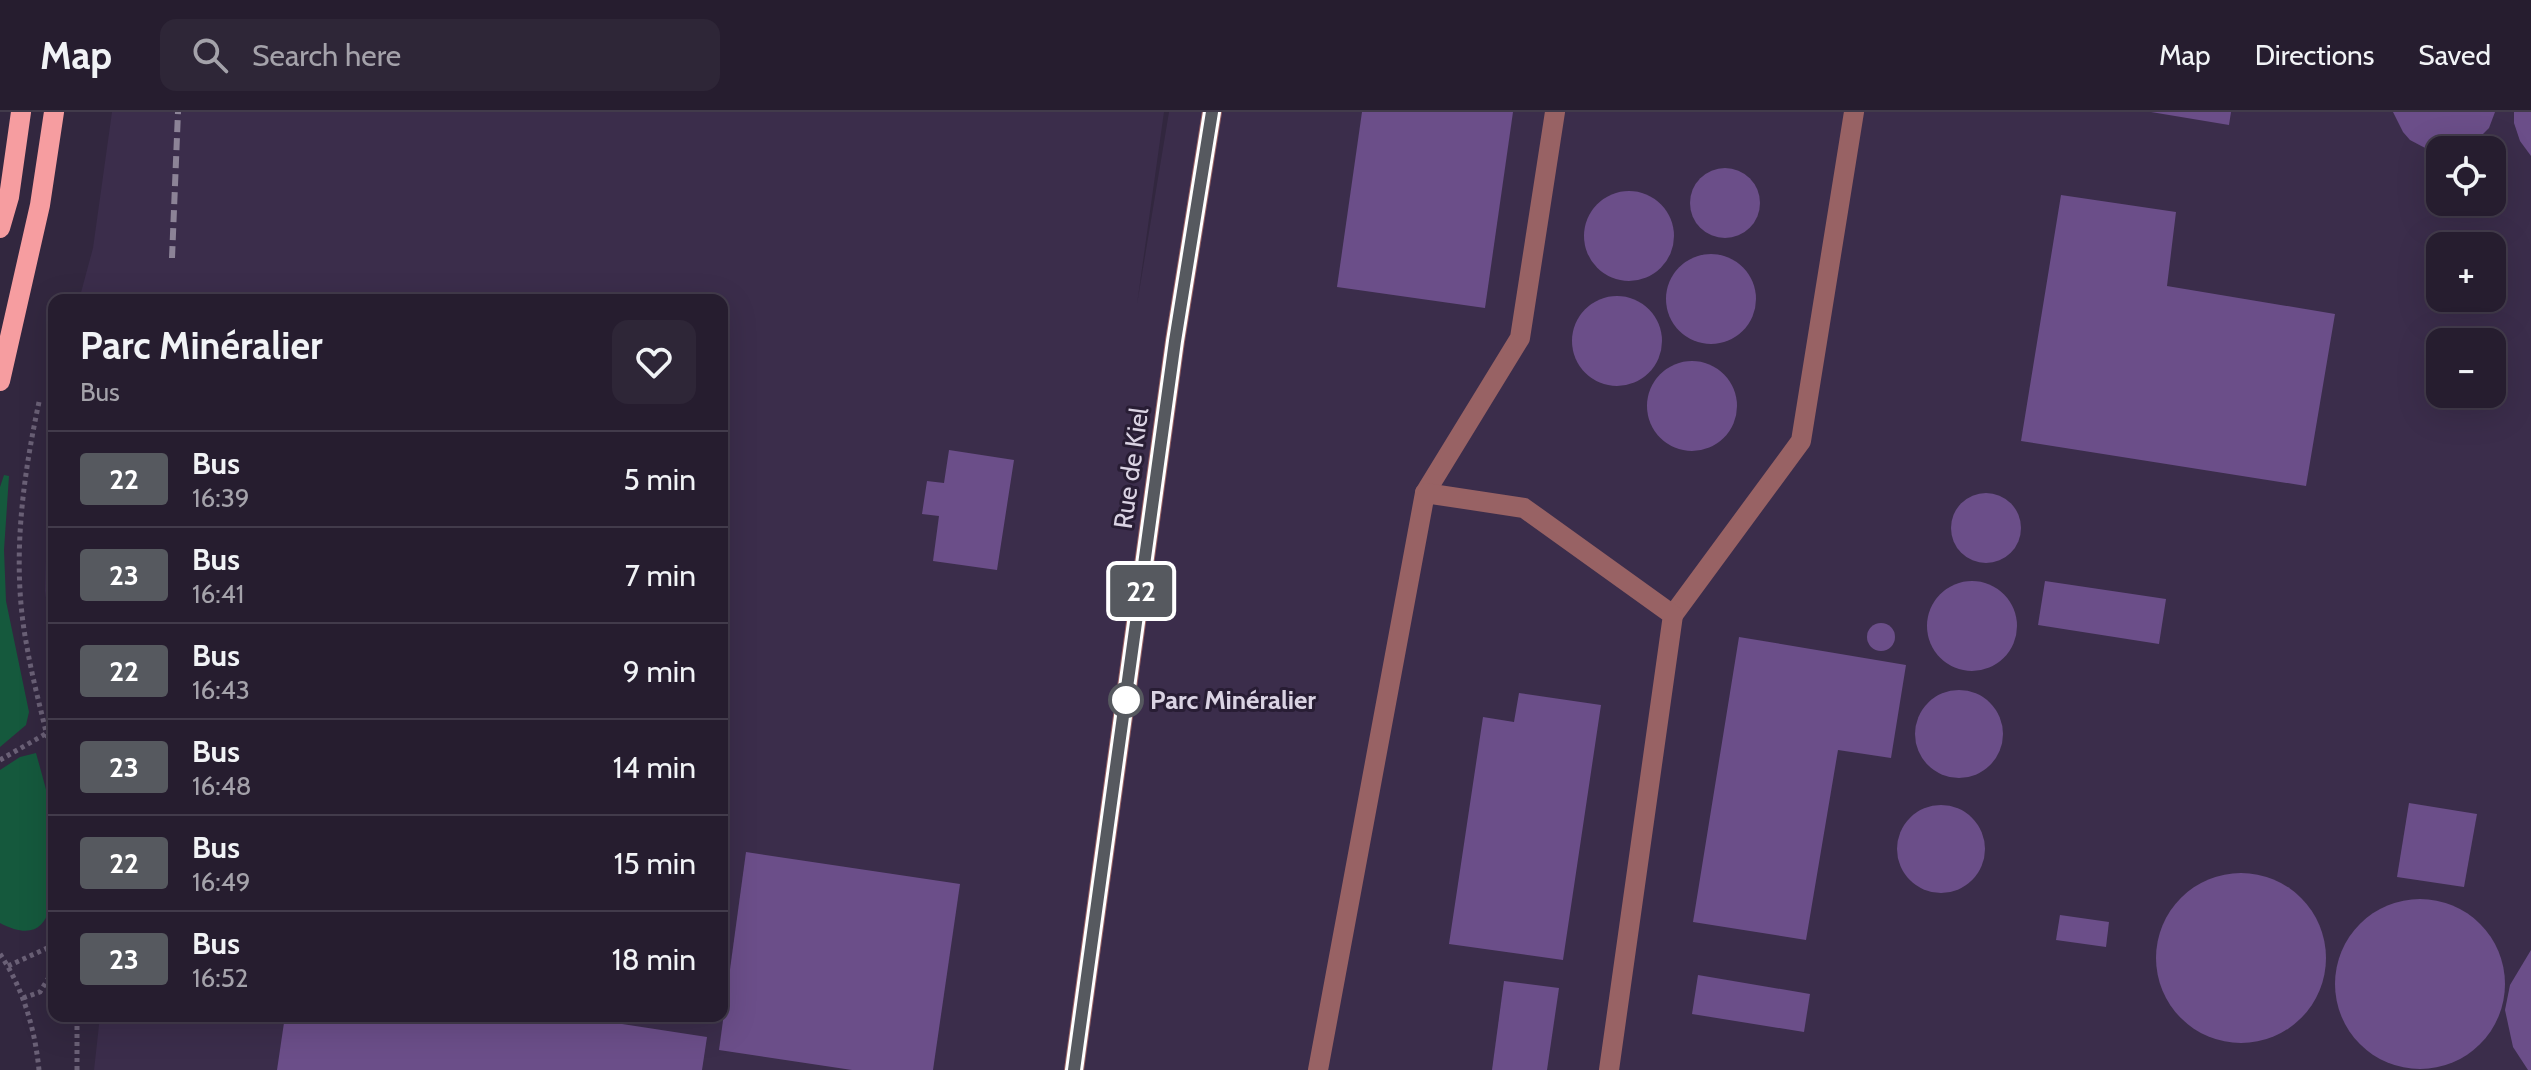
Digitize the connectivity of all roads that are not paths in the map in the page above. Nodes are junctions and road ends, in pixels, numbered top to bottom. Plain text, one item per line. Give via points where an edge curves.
1 (21, 112) edge
2 (54, 112) edge
3 (1212, 112) edge
4 (1555, 112) edge
5 (1854, 112) edge
6 (0, 228) edge
7 (0, 381) edge
8 (1425, 493) junction
9 (1673, 615) junction
10 (1074, 1070) edge
11 (1318, 1070) edge
12 (1609, 1070) edge

1 - 6 main road
2 - 7 main road via 40,205
3 - 10 street, Rue de Kiel
4 - 8 street via 1520,338
5 - 9 street via 1801,441
8 - 9 street via 1524,508
8 - 11 street
9 - 12 street

